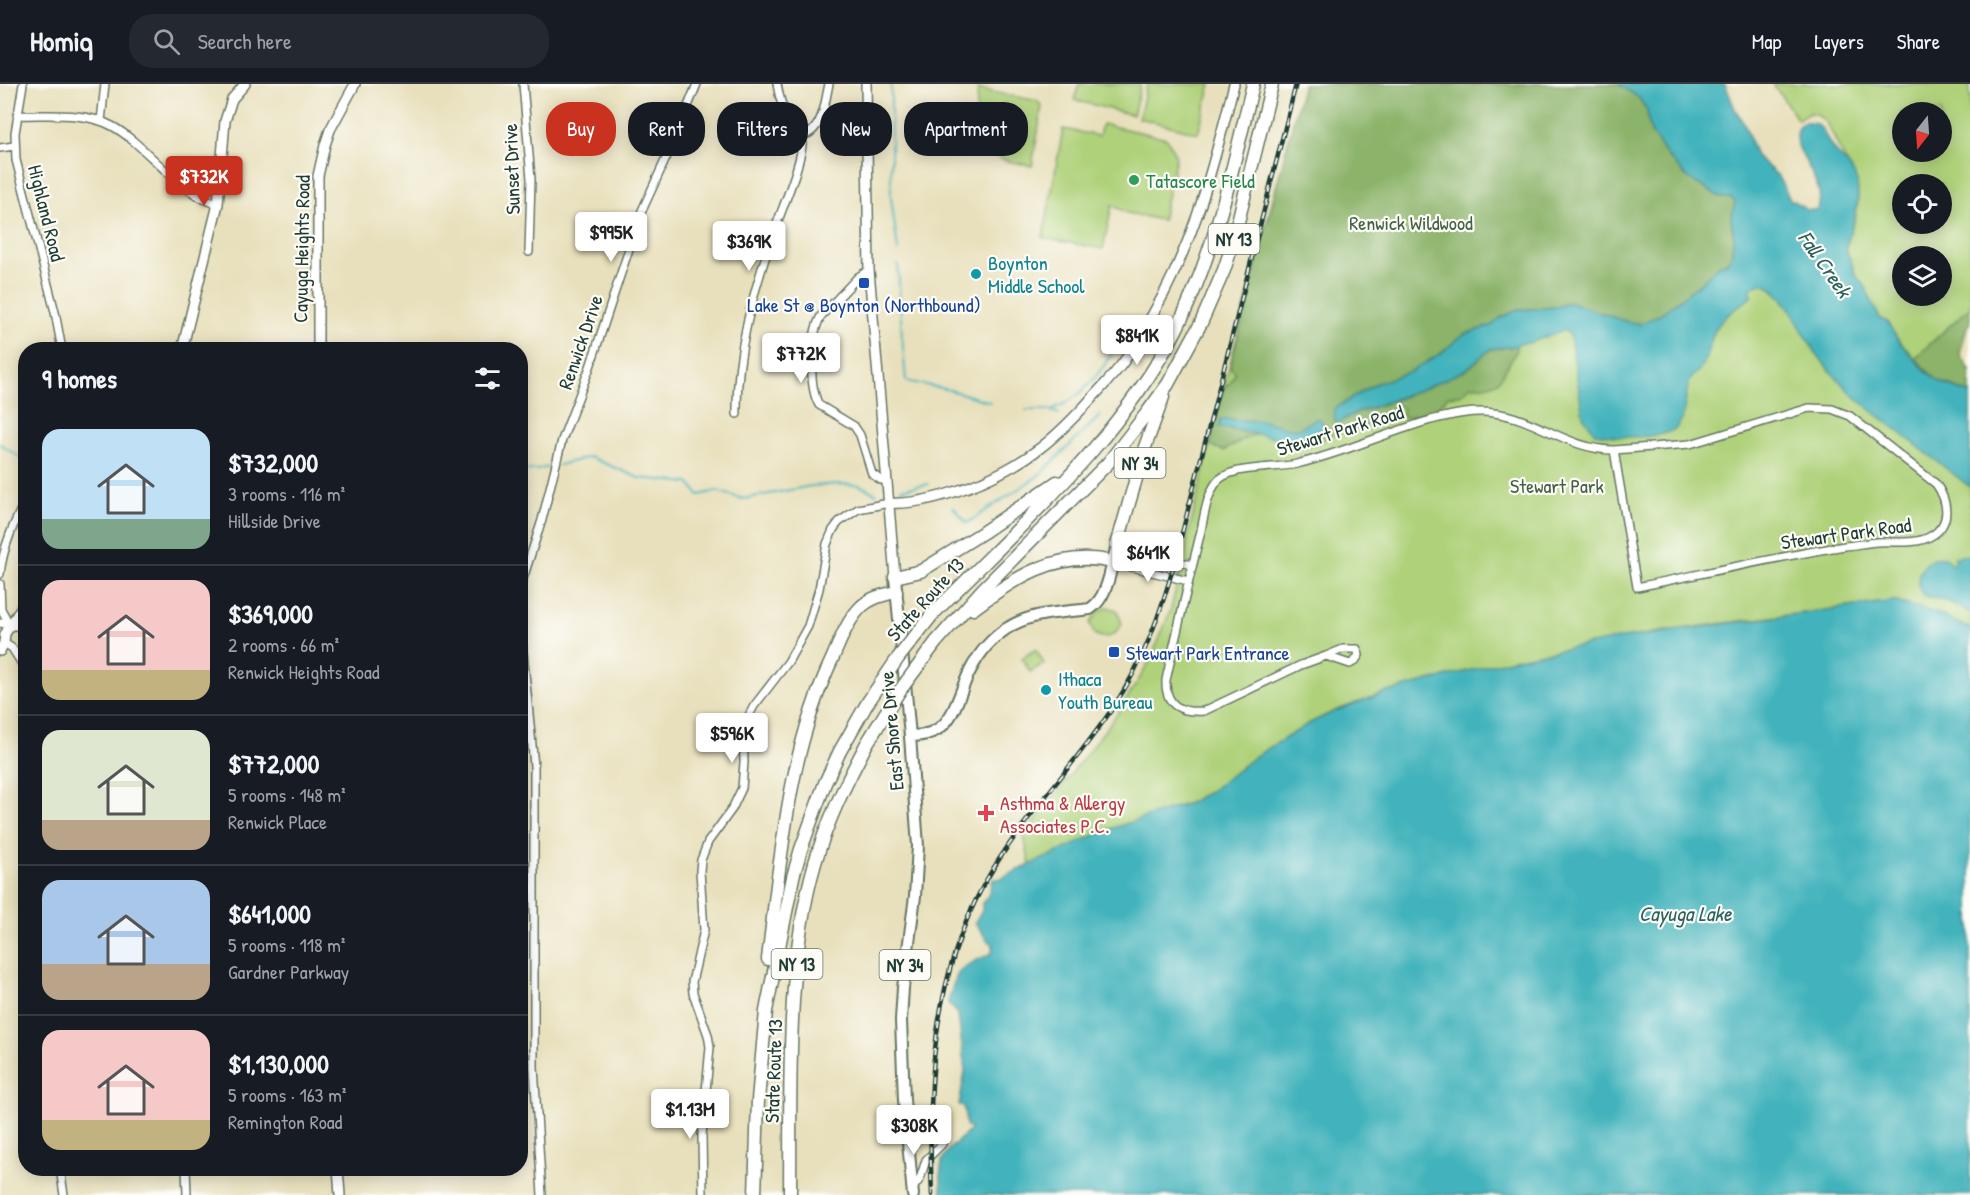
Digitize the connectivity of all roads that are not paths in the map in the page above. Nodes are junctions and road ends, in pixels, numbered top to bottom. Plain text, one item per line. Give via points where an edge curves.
1 (23, 84) edge
2 (105, 84) edge
3 (245, 84) edge
4 (354, 84) edge
5 (523, 84) edge
6 (697, 84) edge
7 (777, 84) edge
8 (829, 84) edge
9 (866, 84) edge
10 (1234, 84) edge
11 (1253, 84) edge
12 (1272, 84) edge
13 (782, 102) edge
14 (17, 115) junction
15 (101, 121) junction
16 (808, 133) edge
17 (14, 146) junction
18 (0, 148) edge
19 (800, 156) edge
20 (218, 204) junction
21 (529, 252) dead end
22 (869, 270) junction
23 (61, 342) edge
24 (184, 342) edge
25 (318, 342) edge
26 (1168, 384) junction
27 (737, 414) dead end
28 (1614, 450) junction
29 (1077, 467) junction
30 (887, 480) junction
31 (889, 503) junction
32 (18, 517) edge
33 (1117, 545) junction
34 (1112, 562) junction
35 (528, 563) edge
36 (1192, 565) junction
37 (0, 574) edge
38 (895, 577) junction
39 (1188, 581) junction
40 (0, 584) edge
41 (896, 592) junction
42 (18, 609) edge
43 (5, 624) edge
44 (950, 626) junction
45 (2, 647) edge
46 (1326, 656) dead end
47 (18, 657) edge
48 (528, 704) edge
49 (910, 736) junction
50 (766, 1011) junction
51 (942, 1144) dead end
52 (61, 1176) edge
53 (186, 1176) edge
54 (339, 1176) edge
55 (912, 1192) edge
56 (64, 1195) edge
57 (187, 1195) edge
58 (340, 1195) edge
59 (542, 1195) edge
60 (703, 1195) edge
61 (755, 1195) edge
62 (790, 1195) edge

1 - 14 street, Highland Road
2 - 15 street
3 - 20 street via 232,99 225,121
4 - 25 street, Cayuga Heights Road via 330,130 318,177
5 - 21 street, Sunset Drive via 531,178
6 - 35 street, Renwick Drive via 640,215 558,453
7 - 13 street
8 - 16 street via 818,123
9 - 22 street, East Shore Drive
10 - 31 street via 1209,182 1188,243 1161,300 1122,364 1063,430 1019,463 942,495
11 - 29 highway, State Route 13 / NY 13 via 1217,226 1189,303 1152,371
12 - 26 highway, State Route 13 / NY 13 via 1224,270
14 - 15 street
14 - 17 street, Highland Road
15 - 20 street via 118,130 200,198
17 - 18 street
17 - 23 street, Highland Road
19 - 27 street via 769,244 745,334
20 - 24 street
22 - 30 street, East Shore Drive
22 - 30 street via 816,324 813,388 819,405 854,426 872,474
26 - 33 highway, NY 34
26 - 44 highway, State Route 13 / NY 13 via 1108,463
28 - 28 street, Stewart Park Road via 1636,587 1816,551 1874,542 1923,540 1938,531 1946,515 1945,498 1936,484 1850,416 1832,409 1809,408 1690,444
28 - 36 street, Stewart Park Road via 1579,446 1507,416 1474,412 1399,429 1298,464 1228,473 1211,491
29 - 38 highway via 921,572
29 - 50 highway, State Route 13 / NY 13, bridge via 933,615 868,702 840,751 801,849
30 - 31 street, East Shore Drive
31 - 38 street, East Shore Drive
31 - 60 street via 858,509 833,530 808,626 746,721 744,777 738,800 704,851 700,871 704,930 692,982 710,1047 702,1117
32 - 37 street via 1,560
33 - 34 main road, NY 34
33 - 36 street
34 - 39 street
34 - 44 highway via 1082,558 1038,567 1013,580
34 - 49 main road, NY 34 via 1100,600 1090,609 1035,616 1004,630 974,663 944,725 932,733
36 - 39 street, Stewart Park Road
38 - 41 main road, East Shore Drive / NY 34
39 - 46 street, Stewart Park Road via 1166,680 1166,695 1180,709 1204,711
40 - 43 street
41 - 49 main road, East Shore Drive / NY 34
41 - 50 highway via 868,601 854,615 825,673 803,733 786,807 766,970
42 - 43 street
43 - 45 street
44 - 62 highway, State Route 13 / NY 13, bridge via 898,693 866,745 825,832 806,900 797,965
45 - 47 street via 12,648
48 - 59 street via 534,766 534,1067
49 - 55 main road, East Shore Drive / NY 34 via 918,867 901,1020
50 - 61 highway, State Route 13 / NY 13
51 - 55 street via 926,1160
52 - 56 street
53 - 57 street
54 - 58 street

